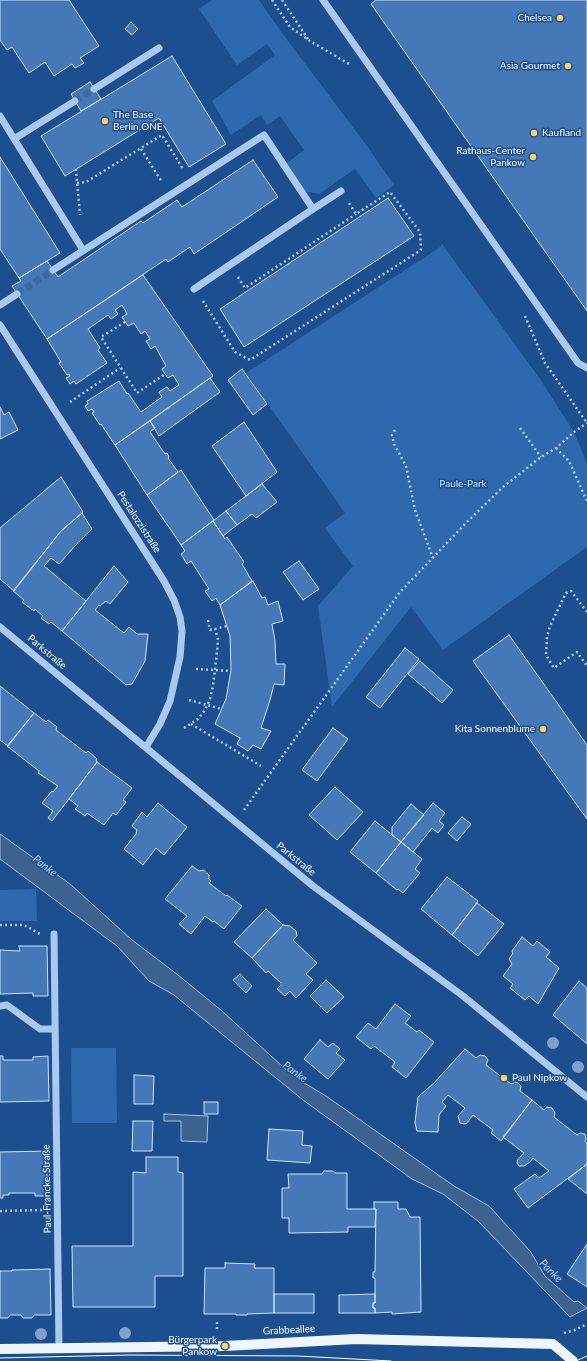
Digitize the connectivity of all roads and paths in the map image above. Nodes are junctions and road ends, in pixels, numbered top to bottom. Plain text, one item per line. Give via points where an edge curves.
1 (272, 0) edge
2 (282, 0) edge
3 (323, 0) edge
4 (310, 41) junction
5 (159, 48) dead end
6 (355, 67) dead end
7 (94, 89) tunnel mouth
8 (75, 101) tunnel mouth
9 (0, 116) edge
10 (14, 139) junction
11 (141, 148) junction
12 (76, 169) dead end
13 (191, 181) junction
14 (77, 183) junction
15 (341, 191) joint
16 (170, 194) junction
17 (79, 204) dead end
18 (313, 209) junction
19 (356, 214) junction
20 (83, 250) junction
21 (231, 265) junction
22 (53, 270) tunnel mouth
23 (194, 289) joint
24 (17, 294) tunnel mouth
25 (0, 305) edge
26 (522, 309) dead end
27 (125, 322) dead end
28 (0, 325) edge
29 (120, 368) junction
30 (587, 368) edge
31 (165, 374) dead end
32 (70, 402) dead end
33 (587, 423) edge
34 (520, 428) dead end
35 (395, 430) dead end
36 (556, 448) junction
37 (541, 457) junction
38 (587, 501) edge
39 (433, 558) junction
40 (587, 612) edge
41 (208, 620) dead end
42 (227, 626) dead end
43 (0, 627) edge
44 (215, 629) junction
45 (587, 666) edge
46 (196, 669) dead end
47 (215, 670) junction
48 (231, 671) dead end
49 (189, 700) dead end
50 (207, 705) junction
51 (222, 709) dead end
52 (192, 724) junction
53 (184, 728) dead end
54 (146, 747) junction
55 (260, 766) dead end
56 (244, 810) dead end
57 (0, 925) edge
58 (54, 934) joint
59 (0, 1006) edge
60 (56, 1029) junction
61 (587, 1097) edge
62 (58, 1210) junction
63 (0, 1211) edge
64 (217, 1322) dead end
65 (587, 1324) edge
66 (217, 1330) dead end
67 (562, 1333) dead end
68 (0, 1349) edge
69 (59, 1349) junction
70 (572, 1361) edge

1 - 4 path via 290,27
2 - 4 path
3 - 30 street via 578,363
4 - 6 path
5 - 7 street
8 - 10 street
9 - 10 street
10 - 20 street
11 - 13 path via 162,135
11 - 14 path via 86,182
11 - 16 path
12 - 14 path
13 - 16 street
13 - 18 street via 264,135
14 - 17 path
15 - 18 street
15 - 19 path
16 - 20 street
18 - 21 street
19 - 21 path via 245,288
19 - 23 path via 390,192 420,232 421,250 250,360 235,352
20 - 22 street
21 - 23 street
24 - 25 street
26 - 33 path via 545,364
27 - 29 path via 101,337
28 - 54 street, Pestalozzistraße via 164,581 178,611 182,631 176,678 160,724
29 - 31 path via 137,393
29 - 32 path
33 - 36 path
34 - 37 path
35 - 39 path via 392,435 394,444 406,466 414,510
36 - 37 path
36 - 38 path via 569,461
37 - 39 path via 503,487
39 - 56 path via 400,592
40 - 45 path via 571,591 566,593 550,626 546,655 554,668 577,652
41 - 44 path via 210,630
42 - 44 path
43 - 54 street, Parkstraße
44 - 47 path via 218,639
46 - 47 path
47 - 48 path
47 - 50 path
49 - 50 path
50 - 51 path
50 - 52 path
52 - 53 path
52 - 55 path
54 - 61 street, Parkstraße via 313,886 463,996
57 - 58 path via 24,925 42,935
58 - 60 street, Paul-Francke-Straße
59 - 60 street via 7,1005 40,1029
60 - 62 street, Paul-Francke-Straße
62 - 63 path
62 - 69 street, Paul-Francke-Straße
64 - 66 path
65 - 67 path
68 - 69 main road, Grabbeallee
69 - 70 main road, Grabbeallee via 225,1346 343,1339 530,1343 553,1344

